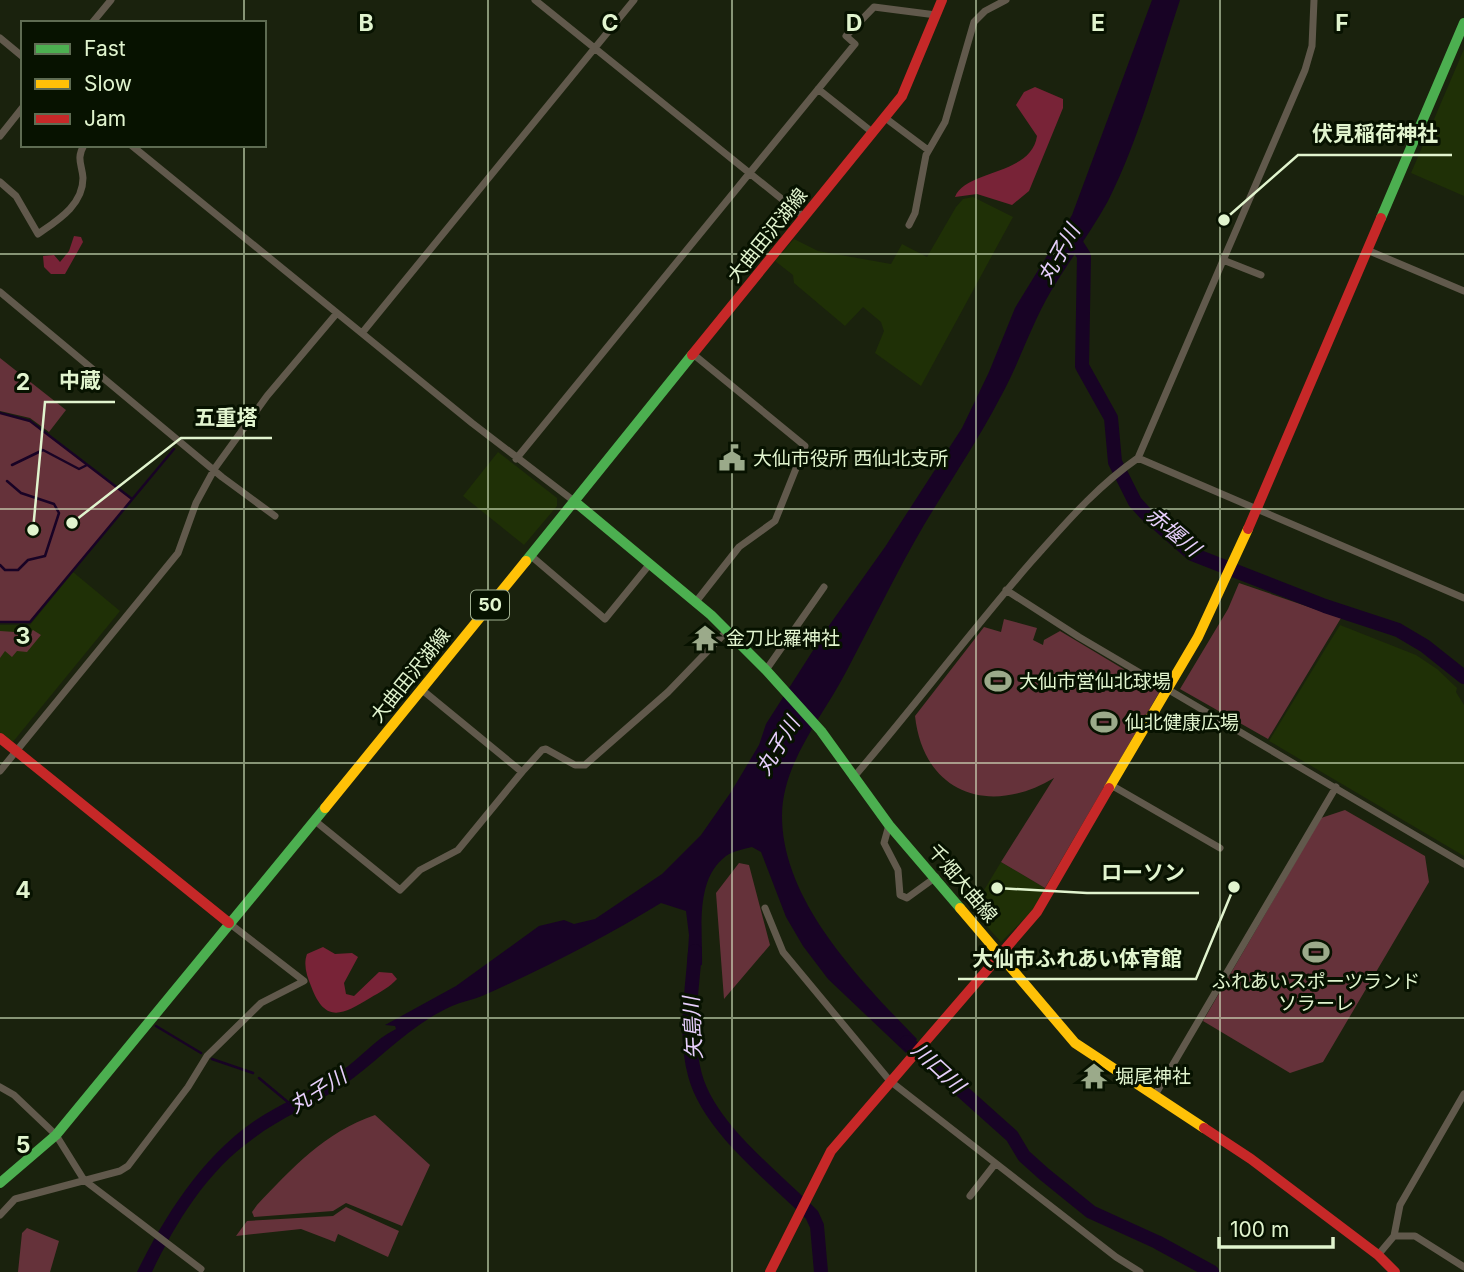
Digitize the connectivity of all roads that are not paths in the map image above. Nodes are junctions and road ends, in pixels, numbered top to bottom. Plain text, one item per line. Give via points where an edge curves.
1 (111, 0) edge
2 (535, 0) edge
3 (634, 0) edge
4 (942, 0) edge
5 (1006, 0) edge
6 (1314, 0) edge
7 (936, 15) junction
8 (94, 21) edge
9 (1464, 23) edge
10 (0, 38) edge
11 (594, 49) junction
12 (21, 55) edge
13 (818, 89) junction
14 (21, 110) edge
15 (884, 117) junction
16 (872, 132) junction
17 (0, 136) edge
18 (83, 147) edge
19 (133, 147) edge
20 (928, 150) junction
21 (749, 173) junction
22 (0, 181) edge
23 (804, 217) junction
24 (909, 225) dead end
25 (1367, 250) junction
26 (1223, 260) junction
27 (1261, 275) dead end
28 (1464, 291) edge
29 (0, 292) edge
30 (337, 313) junction
31 (362, 333) junction
32 (694, 354) junction
33 (1138, 458) junction
34 (516, 459) junction
35 (215, 468) junction
36 (574, 501) junction
37 (1256, 509) junction
38 (275, 516) dead end
39 (530, 555) junction
40 (649, 565) junction
41 (824, 587) dead end
42 (1006, 590) junction
43 (1464, 598) edge
44 (695, 603) junction
45 (727, 631) junction
46 (766, 670) junction
47 (1168, 688) junction
48 (421, 689) junction
49 (0, 738) edge
50 (16, 751) junction
51 (0, 771) edge
52 (523, 772) junction
53 (853, 778) junction
54 (1111, 785) junction
55 (1336, 787) junction
56 (314, 820) junction
57 (889, 825) junction
58 (1220, 848) dead end
59 (1464, 864) edge
60 (936, 877) junction
61 (765, 908) dead end
62 (229, 923) junction
63 (1000, 954) junction
64 (893, 1078) junction
65 (0, 1087) edge
66 (1464, 1094) edge
67 (1155, 1095) junction
68 (56, 1135) junction
69 (995, 1164) junction
70 (83, 1180) junction
71 (0, 1183) edge
72 (970, 1196) dead end
73 (0, 1216) edge
74 (1394, 1236) junction
75 (1378, 1255) junction
76 (1464, 1266) edge
77 (202, 1271) edge
78 (770, 1272) edge
79 (1140, 1272) edge
80 (1395, 1272) edge

1 - 8 street
2 - 11 street
3 - 11 street
4 - 7 main road, 大曲田沢湖線 / 50
5 - 20 street via 974,22 945,122
6 - 26 street via 1312,46 1305,70
7 - 13 street via 874,7 846,36 855,44
7 - 15 main road, 大曲田沢湖線 / 50 via 911,78
9 - 25 main road
10 - 12 street
11 - 21 street
11 - 31 street
13 - 16 street
13 - 21 street
14 - 17 street
15 - 16 main road, 大曲田沢湖線 / 50
15 - 20 street
16 - 23 main road, 大曲田沢湖線 / 50
18 - 22 street via 78,161 83,177 75,203 38,234 16,197
19 - 30 street
20 - 24 street
21 - 23 street
21 - 34 street
23 - 32 main road, 大曲田沢湖線 / 50
25 - 28 street
25 - 37 main road
26 - 27 street
26 - 33 street
29 - 35 street
30 - 31 street
30 - 35 street via 267,396
31 - 34 street
32 - 36 main road, 大曲田沢湖線 / 50
32 - 44 street via 805,446 775,521 739,547
33 - 37 street
33 - 42 street via 1089,496
34 - 36 street
35 - 38 street
35 - 50 street via 178,553
36 - 39 main road, 大曲田沢湖線 / 50
36 - 40 main road, 千畑大曲線
37 - 43 street
37 - 47 main road via 1198,637
39 - 40 street via 605,619
39 - 48 main road, 大曲田沢湖線 / 50
40 - 44 main road, 千畑大曲線
41 - 46 street
42 - 47 street
42 - 53 street
44 - 45 main road, 千畑大曲線
45 - 46 main road, 千畑大曲線
45 - 52 street via 668,692 585,765 542,750
46 - 53 main road, 千畑大曲線
47 - 54 main road
47 - 55 street
48 - 52 street
48 - 56 main road, 大曲田沢湖線 / 50
49 - 50 main road
50 - 51 street
50 - 62 main road
52 - 56 street via 458,850 420,870 400,890
53 - 57 main road, 千畑大曲線
54 - 58 street
54 - 63 main road via 1037,912
55 - 59 street
55 - 67 street
56 - 62 main road, 大曲田沢湖線 / 50
57 - 60 main road, 千畑大曲線
57 - 60 street via 884,843 898,870 900,895 907,898
60 - 63 main road, 千畑大曲線
61 - 64 street via 783,952
62 - 68 main road, 大曲田沢湖線 / 50
62 - 70 street via 304,981 261,1003 207,1056 128,1166
63 - 64 main road
63 - 67 main road, 千畑大曲線 via 1076,1043
64 - 69 street
64 - 78 main road via 831,1151
65 - 68 street
66 - 74 street via 1400,1206
67 - 75 main road, 千畑大曲線 via 1251,1159
68 - 70 street
68 - 71 main road, 大曲田沢湖線 / 50
69 - 72 street
69 - 79 street
70 - 73 street via 15,1199
70 - 77 street
74 - 75 street
74 - 76 street via 1415,1236
75 - 80 main road, 千畑大曲線

